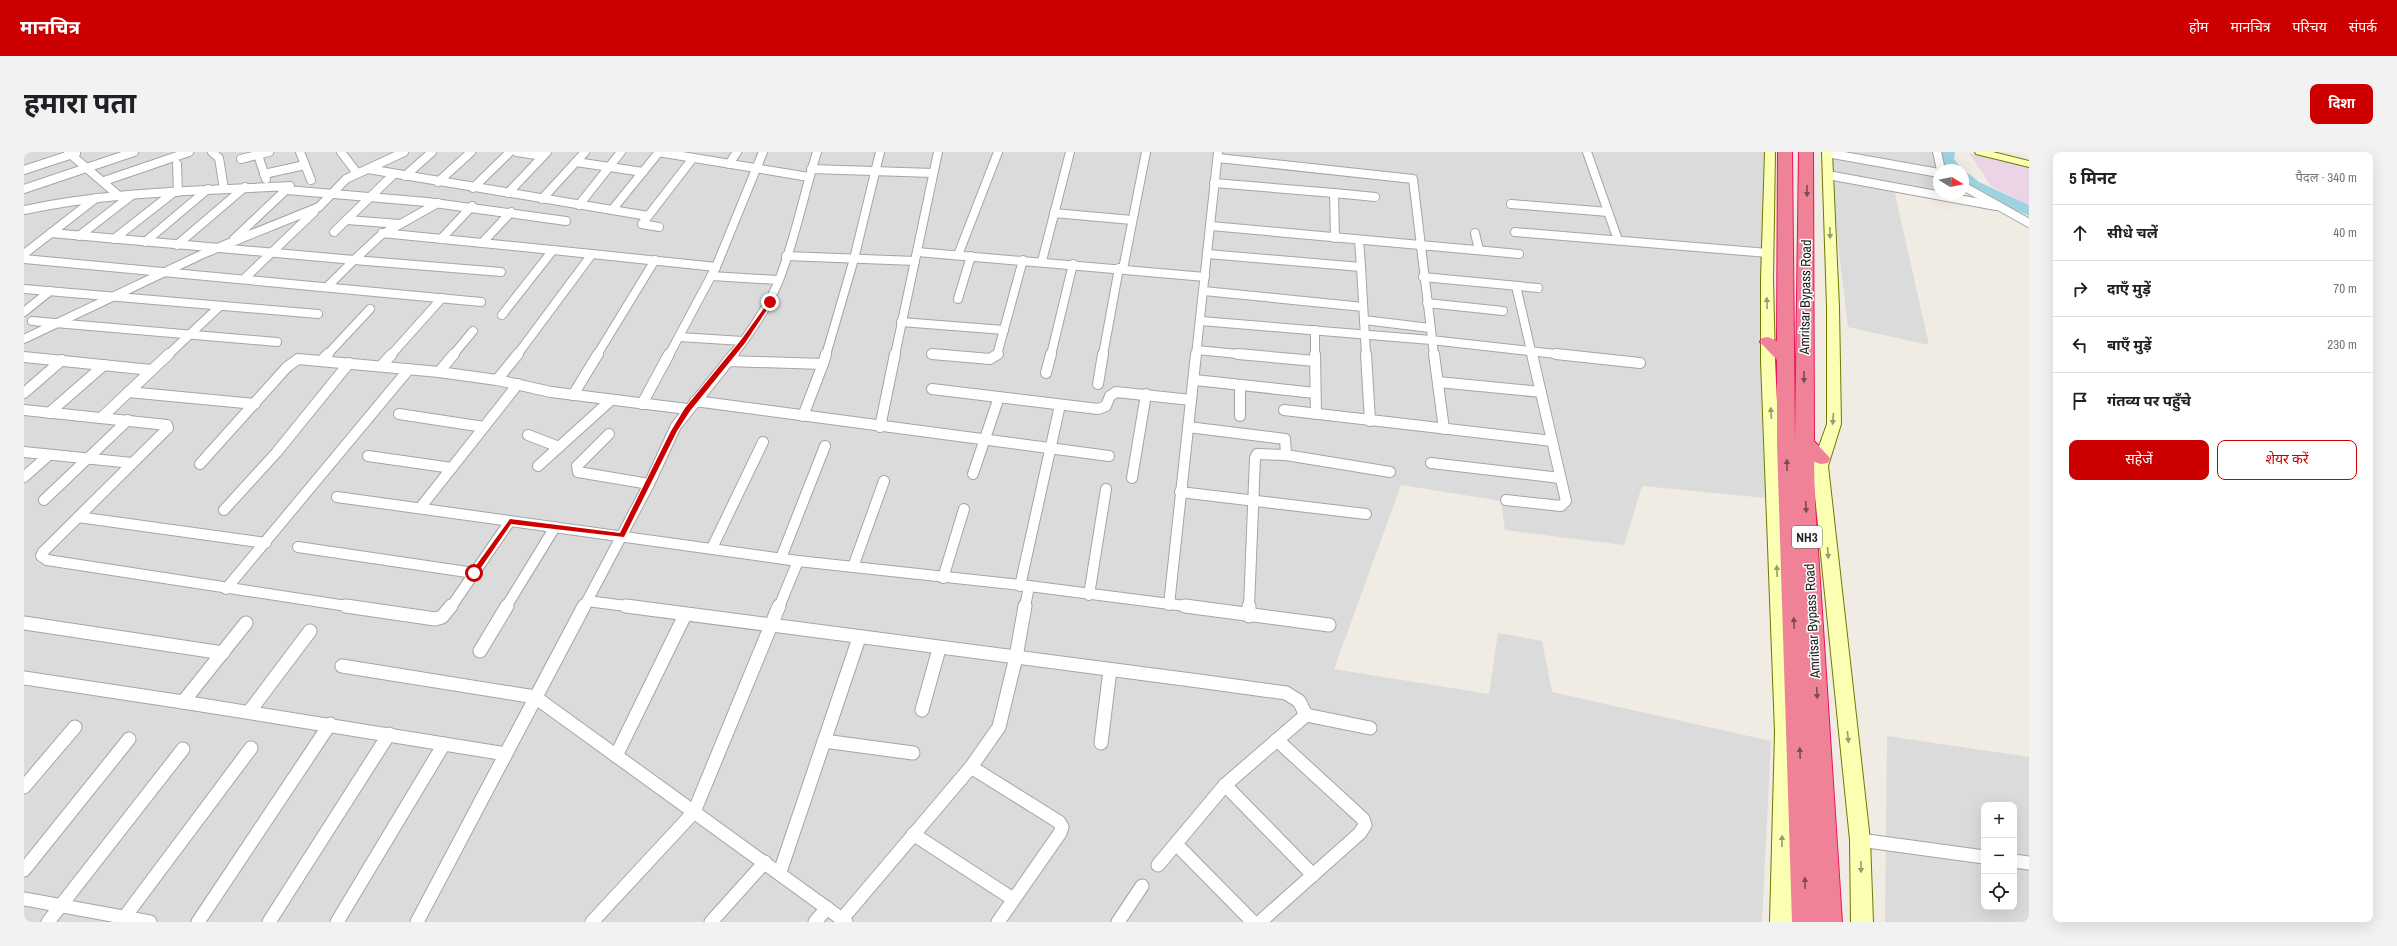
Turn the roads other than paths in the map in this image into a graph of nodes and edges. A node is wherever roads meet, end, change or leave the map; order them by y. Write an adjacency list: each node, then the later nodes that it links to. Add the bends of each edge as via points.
1 (78, 152): 31 (street)
2 (134, 152): 48 (street)
3 (189, 152): 63 (street)
4 (269, 152): 35 (street)
5 (300, 152): 46 (street)
6 (341, 152): 56 (street)
7 (404, 152): 50 (street)
8 (432, 152): 61 (street)
9 (470, 152): 64 (street)
10 (510, 152): 68 (street)
11 (517, 152): 34 (street)
12 (585, 152): 40 (street)
13 (622, 152): 47 (street)
14 (659, 152): 37 (street); 53 (street)
15 (737, 152): 43 (street)
16 (763, 152): 49 (street)
17 (817, 152): 57 (street)
18 (880, 152): 52 (street)
19 (938, 152): 54 (street)
20 (998, 152): 131 (street)
21 (1070, 152): 95 (street)
22 (1146, 152): 99 (street)
23 (1587, 152): 94 (street)
24 (1770, 152): 126 (street)
25 (1785, 152): 191 (highway, Amritsar Bypass Road / NH3)
26 (1806, 152): 244 (highway, Amritsar Bypass Road / NH3, one-way to 244)
27 (1875, 152): 41 (street)
28 (1937, 152): 44 (street)
29 (1980, 152): 45 (street)
30 (2002, 152): 39 (street)
31 (69, 153): 48 (street); 51 (street)
32 (217, 153): 71 (street)
33 (1827, 153): 41 (street); 60 (street)
34 (545, 154): 76 (street)
35 (258, 155): 38 (street); 58 (street)
36 (1218, 155): 65 (street); 120 (street, via 1411,178 1414,181)
37 (693, 158): 43 (street); 96 (street)
38 (241, 159)
39 (2029, 159)
40 (576, 162): 47 (street); 83 (street)
41 (1876, 162): 55 (street)
42 (177, 164): 74 (street)
43 (729, 164): 49 (street)
44 (1940, 164)
45 (2029, 164)
46 (305, 165): 58 (street); 62 (street)
47 (609, 167): 53 (street); 86 (street)
48 (87, 168): 63 (street); 69 (street)
49 (757, 168): 57 (street); 142 (street)
50 (368, 169): 56 (street); 59 (street)
51 (24, 170)
52 (875, 171): 54 (street); 57 (street); 135 (street)
53 (643, 172): 92 (street)
54 (933, 172): 124 (street)
55 (1933, 172)
56 (357, 173): 75 (street)
57 (810, 173): 132 (street)
58 (264, 174): 66 (street)
59 (394, 174): 61 (street); 80 (street)
60 (1828, 175): 89 (street); 253 (street, one-way to 253, via 1834,424)
61 (405, 176): 64 (street)
62 (311, 180)
63 (104, 181): 79 (street)
64 (438, 182): 68 (street)
65 (1214, 183): 77 (street); 103 (street)
66 (267, 186): 67 (street); 72 (street, via 289,185)
67 (245, 187): 71 (street); 119 (street)
68 (473, 188): 76 (street)
69 (24, 189)
70 (208, 189): 71 (street); 74 (street); 116 (street)
71 (224, 189)
72 (287, 190): 75 (street); 118 (street)
73 (1969, 190): 89 (street)
74 (176, 192): 78 (street); 113 (street)
75 (332, 192): 80 (street); 90 (street)
76 (508, 193): 83 (street)
77 (1334, 193): 81 (street); 112 (street)
78 (132, 195): 79 (street); 110 (street)
79 (119, 196): 82 (street)
80 (371, 196): 84 (street); 98 (street)
81 (1374, 197)
82 (97, 198): 87 (street); 107 (street)
83 (542, 199): 86 (street)
84 (438, 203): 88 (street); 102 (street, via 426,212)
85 (1512, 204): 94 (street)
86 (579, 205): 92 (street)
87 (40, 206): 91 (street); 97 (street)
88 (472, 206): 93 (street); 111 (street)
89 (1996, 206): 101 (street)
90 (319, 207): 118 (street); 125 (street)
91 (24, 210)
92 (612, 210): 96 (street)
93 (511, 212): 100 (street); 117 (street)
94 (1608, 212): 115 (street)
95 (1054, 213): 99 (street); 140 (street)
96 (648, 216): 104 (street, via 642,224)
97 (24, 218)
98 (347, 220): 102 (street); 105 (street)
99 (1132, 220): 144 (street)
100 (566, 221)
101 (2029, 223)
102 (400, 224): 108 (street)
103 (1211, 226): 112 (street); 129 (street)
104 (659, 227)
105 (334, 232)
106 (1515, 232): 115 (street)
107 (51, 233): 110 (street); 127 (street)
108 (382, 233): 111 (street); 136 (street)
109 (1475, 233): 123 (street)
110 (79, 236): 113 (street)
111 (441, 238): 117 (street)
112 (1336, 238): 114 (street)
113 (114, 239): 116 (street)
114 (1359, 240): 120 (street); 143 (street)
115 (1618, 240): 126 (street)
116 (145, 242): 119 (street)
117 (482, 243): 122 (street)
118 (228, 244): 121 (street)
119 (177, 245): 121 (street)
120 (1420, 245): 123 (street); 149 (street)
121 (218, 248): 125 (street); 145 (street)
122 (553, 250): 128 (street); 169 (street)
123 (1479, 250): 130 (street)
124 (918, 252): 131 (street); 139 (street)
125 (270, 253): 136 (street); 150 (street)
126 (1768, 253): 186 (street, one-way to 126)
127 (24, 254)
128 (592, 254): 137 (street); 205 (street, via 544,321)
129 (1208, 254): 143 (street); 148 (street)
130 (1518, 254)
131 (958, 255): 133 (street)
132 (786, 256): 135 (street); 151 (street)
133 (971, 256): 138 (street); 160 (street)
134 (24, 259): 145 (street)
135 (854, 259): 139 (street); 198 (street)
136 (354, 260): 146 (street); 153 (street)
137 (655, 260): 142 (street); 217 (street)
138 (1023, 260): 140 (street); 176 (street)
139 (915, 261): 173 (street)
140 (1042, 261): 141 (street)
141 (1073, 264): 144 (street); 204 (street)
142 (716, 267): 147 (street)
143 (1361, 267): 164 (street)
144 (1121, 269): 148 (street); 209 (street)
145 (166, 272): 150 (street); 158 (street)
146 (501, 272)
147 (711, 276): 151 (street); 181 (street)
148 (1205, 277): 157 (street)
149 (1423, 277): 152 (street); 162 (street)
150 (245, 278): 153 (street)
151 (778, 280): 185 (street, via 770,302)
152 (1516, 286): 154 (street); 188 (street)
153 (327, 287): 159 (street)
154 (1538, 288)
155 (24, 289): 156 (street)
156 (50, 291): 158 (street); 167 (street)
157 (1204, 291): 164 (street); 172 (street)
158 (110, 298): 163 (street); 174 (street)
159 (442, 298): 161 (street); 200 (street)
160 (958, 299)
161 (481, 302)
162 (1427, 303): 166 (street); 175 (street)
163 (220, 306): 168 (street); 179 (street)
164 (1363, 307): 170 (street)
165 (370, 309): 193 (street)
166 (1503, 311)
167 (24, 312)
168 (318, 314)
169 (502, 315)
170 (1364, 320): 175 (street); 180 (street)
171 (32, 321): 174 (street)
172 (1202, 321): 177 (street); 187 (street)
173 (901, 322): 176 (street); 236 (street)
174 (58, 323): 179 (street); 182 (street)
175 (1430, 328): 183 (street)
176 (1004, 330): 189 (street, via 994,359)
177 (1315, 330): 180 (street); 195 (street)
178 (473, 331): 203 (street)
179 (189, 334): 184 (street); 202 (street)
180 (1363, 334): 183 (street); 234 (street)
181 (679, 337): 185 (street); 222 (street)
182 (24, 339)
183 (1431, 340): 188 (street); 207 (street)
184 (277, 342)
185 (744, 342): 194 (street)
186 (1768, 342): 191 (highway); 363 (street, one-way to 186, via 1784,732)
187 (1197, 350): 195 (street); 206 (street)
188 (1532, 352): 197 (street); 213 (street)
189 (932, 354)
190 (24, 357): 192 (street)
191 (1785, 358): 364 (highway, Amritsar Bypass Road / NH3, one-way to 191)
192 (62, 360): 199 (street); 214 (street)
193 (322, 360): 196 (street); 221 (street, via 305,358 292,362)
194 (728, 361): 198 (street); 223 (street)
195 (1315, 361): 215 (street)
196 (349, 363): 200 (street); 275 (street, via 259,473)
197 (1640, 363)
198 (823, 364): 230 (street)
199 (104, 365): 202 (street); 227 (street)
200 (381, 366): 201 (street)
201 (409, 369): 203 (street); 281 (street)
202 (151, 370): 212 (street)
203 (439, 372): 205 (street)
204 (1046, 373)
205 (497, 380): 208 (street)
206 (1195, 380): 210 (street); 220 (street)
207 (1438, 382): 213 (street); 238 (street)
208 (518, 384): 217 (street); 235 (street)
209 (1098, 384)
210 (1240, 385): 215 (street); 231 (street)
211 (932, 389): 218 (street)
212 (128, 392): 221 (street); 232 (street)
213 (1541, 392): 242 (street)
214 (24, 393)
215 (1315, 393): 229 (street)
216 (1146, 394): 220 (street); 224 (street, via 1116,392 1110,396 1103,408); 263 (street)
217 (573, 395): 219 (street)
218 (999, 397): 224 (street); 241 (street)
219 (610, 400): 222 (street); 246 (street)
220 (1191, 400): 237 (street)
221 (254, 404): 257 (street)
222 (642, 404): 223 (street)
223 (691, 405): 230 (street); 266 (street, via 674,431)
224 (1060, 405): 247 (street)
225 (24, 410): 227 (street)
226 (1284, 410): 229 (street)
227 (49, 413): 232 (street)
228 (399, 414): 235 (street)
229 (1316, 414): 234 (street)
230 (803, 416): 236 (street)
231 (1240, 416)
232 (102, 417): 233 (street)
233 (128, 420): 254 (street); 255 (street, via 162,423 168,428)
234 (1370, 421): 238 (street)
235 (484, 427): 259 (street)
236 (880, 427): 241 (street)
237 (1188, 427): 250 (street, via 1285,439); 268 (street)
238 (1444, 429): 242 (street)
239 (609, 434): 266 (street, via 577,466 578,472)
240 (528, 435): 246 (street)
241 (985, 441): 247 (street); 261 (street)
242 (1552, 441): 264 (street)
243 (764, 442): 283 (street)
244 (1804, 442): 253 (highway); 365 (highway, Amritsar Bypass Road / NH3, one-way to 365, via 1805,503)
245 (825, 446): 284 (street)
246 (559, 447): 258 (street)
247 (1051, 450): 252 (street); 289 (street)
248 (24, 452): 249 (street)
249 (49, 454): 254 (street); 262 (street)
250 (1286, 455): 260 (street); 271 (street, via 1257,454)
251 (368, 456): 259 (street)
252 (1108, 456)
253 (1821, 458): 333 (street, one-way to 333, via 1828,554)
254 (87, 459): 255 (street); 270 (street)
255 (132, 463): 277 (street)
256 (1431, 463): 264 (street)
257 (200, 464)
258 (538, 466)
259 (452, 468): 273 (street)
260 (1390, 472)
261 (973, 474)
262 (24, 477)
263 (1132, 478)
264 (1560, 478): 272 (street, via 1566,501 1561,506)
265 (884, 481): 286 (street)
266 (649, 484): 280 (street)
267 (1106, 490): 291 (street)
268 (1180, 492): 271 (street); 293 (street)
269 (337, 497): 273 (street)
270 (44, 500)
271 (1255, 500): 276 (street); 295 (street)
272 (1506, 500)
273 (420, 508): 278 (street)
274 (964, 509): 288 (street)
275 (224, 510)
276 (1366, 514)
277 (78, 516): 281 (street); 290 (street, via 43,552 43,558)
278 (510, 521): 279 (street); 287 (street)
279 (555, 527): 280 (street); 303 (street)
280 (622, 535): 283 (street); 292 (street)
281 (266, 543): 290 (street)
282 (298, 547): 287 (street)
283 (712, 548): 284 (street)
284 (781, 558): 285 (street)
285 (798, 560): 286 (street); 299 (street)
286 (853, 567): 288 (street)
287 (474, 573): 290 (street, via 448,611 435,619)
288 (943, 578): 289 (street)
289 (1025, 586): 291 (street); 305 (street)
290 (226, 589)
291 (1089, 595): 293 (street)
292 (587, 601): 294 (street); 309 (street)
293 (1169, 605): 295 (street)
294 (685, 615): 299 (street); 327 (street)
295 (1249, 616): 298 (street)
296 (24, 623): 304 (street)
297 (246, 623): 304 (street)
298 (1329, 625)
299 (772, 627): 301 (street); 331 (street)
300 (310, 631): 312 (street)
301 (859, 638): 302 (street); 319 (street)
302 (938, 649): 305 (street); 311 (street)
303 (480, 651)
304 (223, 653): 310 (street)
305 (1016, 657): 307 (street); 328 (street, via 999,727)
306 (342, 666): 309 (street)
307 (1110, 670): 313 (street, via 1286,693 1296,697 1303,704); 321 (street)
308 (24, 678): 310 (street)
309 (535, 698): 326 (street); 327 (street)
310 (183, 702): 312 (street)
311 (922, 710)
312 (249, 712): 314 (street)
313 (1306, 715): 316 (street); 320 (street)
314 (330, 724): 317 (street); 352 (street)
315 (75, 727): 330 (street)
316 (1370, 728)
317 (389, 734): 322 (street); 353 (street)
318 (129, 739): 340 (street)
319 (824, 740): 325 (street); 341 (street)
320 (1277, 740): 329 (street); 342 (street, via 1363,819 1365,825 1360,833)
321 (1101, 743)
322 (444, 744): 326 (street); 354 (street)
323 (251, 748): 348 (street)
324 (184, 749): 346 (street)
325 (913, 753)
326 (506, 754): 355 (street)
327 (616, 756): 331 (street)
328 (971, 767): 332 (street); 345 (street, via 1060,822 1062,827 1060,834)
329 (1225, 785): 334 (street); 342 (street)
330 (24, 787)
331 (694, 812): 337 (street); 356 (street)
332 (912, 834): 345 (street); 349 (street)
333 (1860, 840): 335 (street); 366 (street, one-way to 366)
334 (1176, 844): 339 (street); 361 (street)
335 (1981, 857)
336 (2017, 861): 338 (street)
337 (765, 862): 341 (street); 357 (street)
338 (2029, 863)
339 (1158, 865)
340 (24, 870)
341 (780, 872): 347 (street)
342 (1313, 875): 362 (street)
343 (1142, 886): 360 (street)
344 (24, 899): 346 (street)
345 (1012, 899): 359 (street)
346 (60, 906): 348 (street); 350 (street)
347 (827, 908): 349 (street); 358 (street)
348 (122, 920): 351 (street)
349 (844, 920)
350 (48, 922)
351 (150, 922)
352 (198, 922)
353 (269, 922)
354 (337, 922)
355 (417, 922)
356 (592, 922)
357 (711, 922)
358 (815, 922)
359 (998, 922)
360 (1118, 922)
361 (1253, 922)
362 (1260, 922)
363 (1781, 922)
364 (1805, 922)
365 (1829, 922)
366 (1862, 922)

